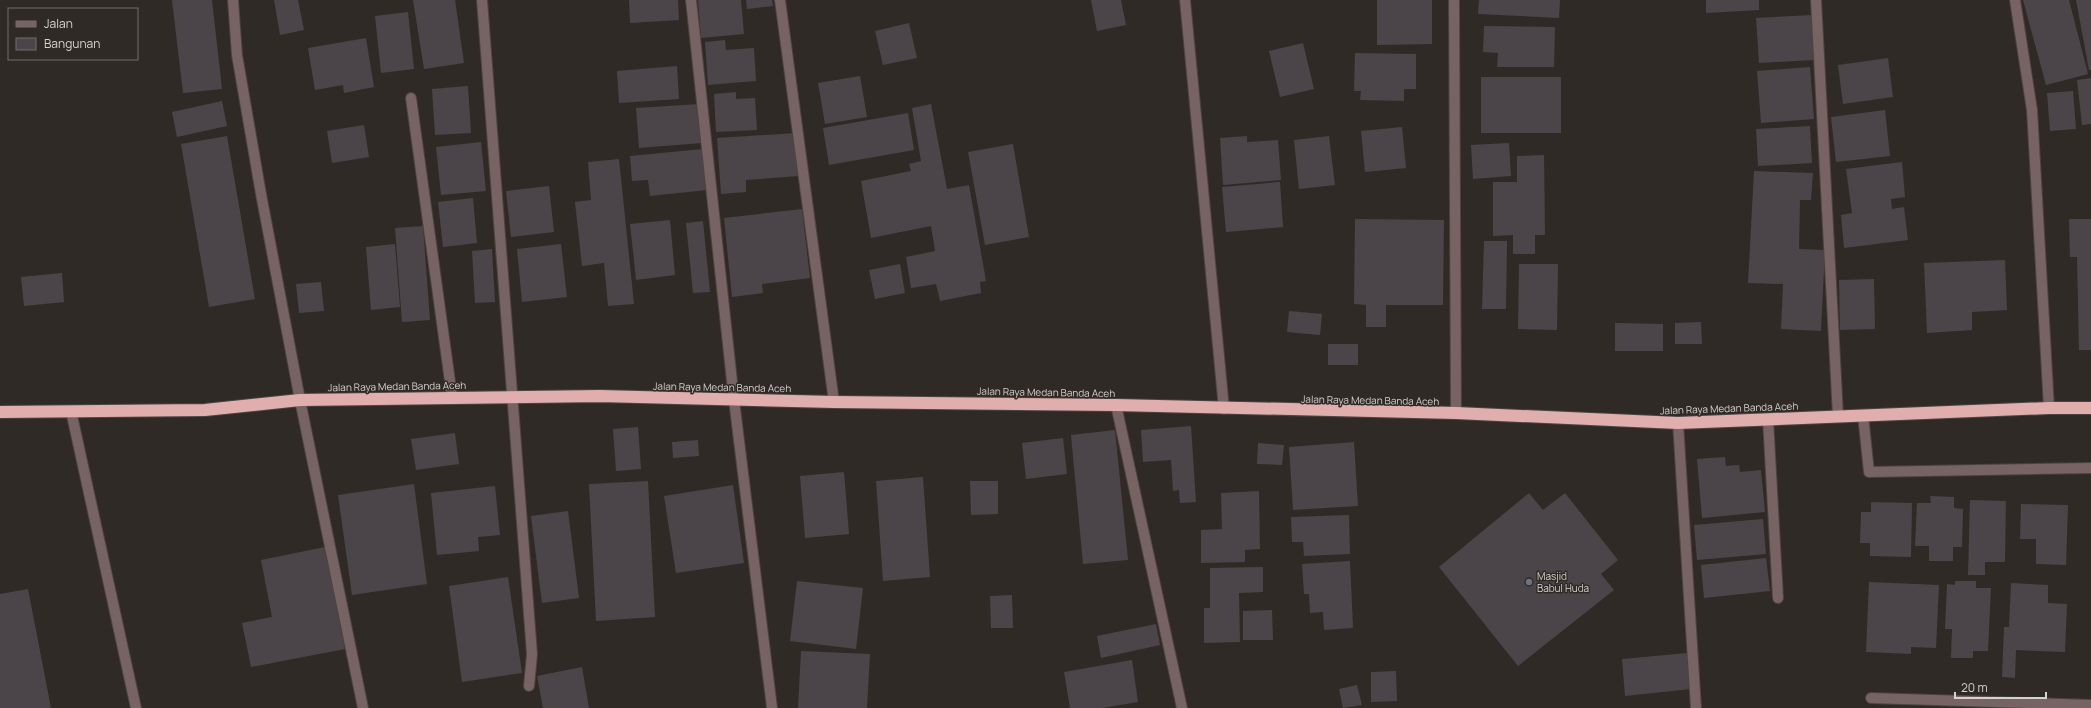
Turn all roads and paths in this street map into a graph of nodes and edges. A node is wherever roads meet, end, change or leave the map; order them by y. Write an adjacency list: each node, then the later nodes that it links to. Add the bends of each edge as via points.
1 (233, 0): 12 (street, via 237,56)
2 (482, 0): 11 (street)
3 (691, 0): 13 (street)
4 (780, 0): 14 (street)
5 (1185, 0): 18 (street)
6 (1454, 0): 21 (street)
7 (1816, 0): 23 (street)
8 (2015, 0): 16 (street, via 2032,110)
9 (411, 98): 10 (street)
10 (452, 396): 11 (highway, Jalan Raya Medan Banda Aceh); 12 (highway, Jalan Raya Medan Banda Aceh)
11 (511, 396): 13 (highway, Jalan Raya Medan Banda Aceh); 28 (street, via 532,654)
12 (300, 400): 19 (highway, Jalan Raya Medan Banda Aceh, via 205,410); 34 (street)
13 (734, 400): 14 (highway, Jalan Raya Medan Banda Aceh); 35 (street)
14 (834, 402): 15 (highway, Jalan Raya Medan Banda Aceh)
15 (1116, 405): 18 (highway, Jalan Raya Medan Banda Aceh); 36 (street)
16 (2049, 408): 17 (highway, Jalan Raya Medan Banda Aceh); 22 (highway, Jalan Raya Medan Banda Aceh)
17 (2091, 408)
18 (1224, 409): 21 (highway, Jalan Raya Medan Banda Aceh)
19 (71, 411): 20 (highway, Jalan Raya Medan Banda Aceh); 33 (street)
20 (0, 412)
21 (1456, 413): 25 (highway, Jalan Raya Medan Banda Aceh)
22 (1863, 415): 23 (highway, Jalan Raya Medan Banda Aceh); 26 (street, via 1869,472)
23 (1838, 416): 24 (highway, Jalan Raya Medan Banda Aceh)
24 (1768, 419): 25 (highway, Jalan Raya Medan Banda Aceh); 27 (street)
25 (1678, 423): 37 (street)
26 (2091, 468)
27 (1778, 598)
28 (530, 686)
29 (2091, 697): 32 (street)
30 (1871, 698): 31 (street)
31 (1991, 705): 32 (street)
32 (2091, 705)
33 (136, 708)
34 (363, 708)
35 (772, 708)
36 (1182, 708)
37 (1696, 708)

